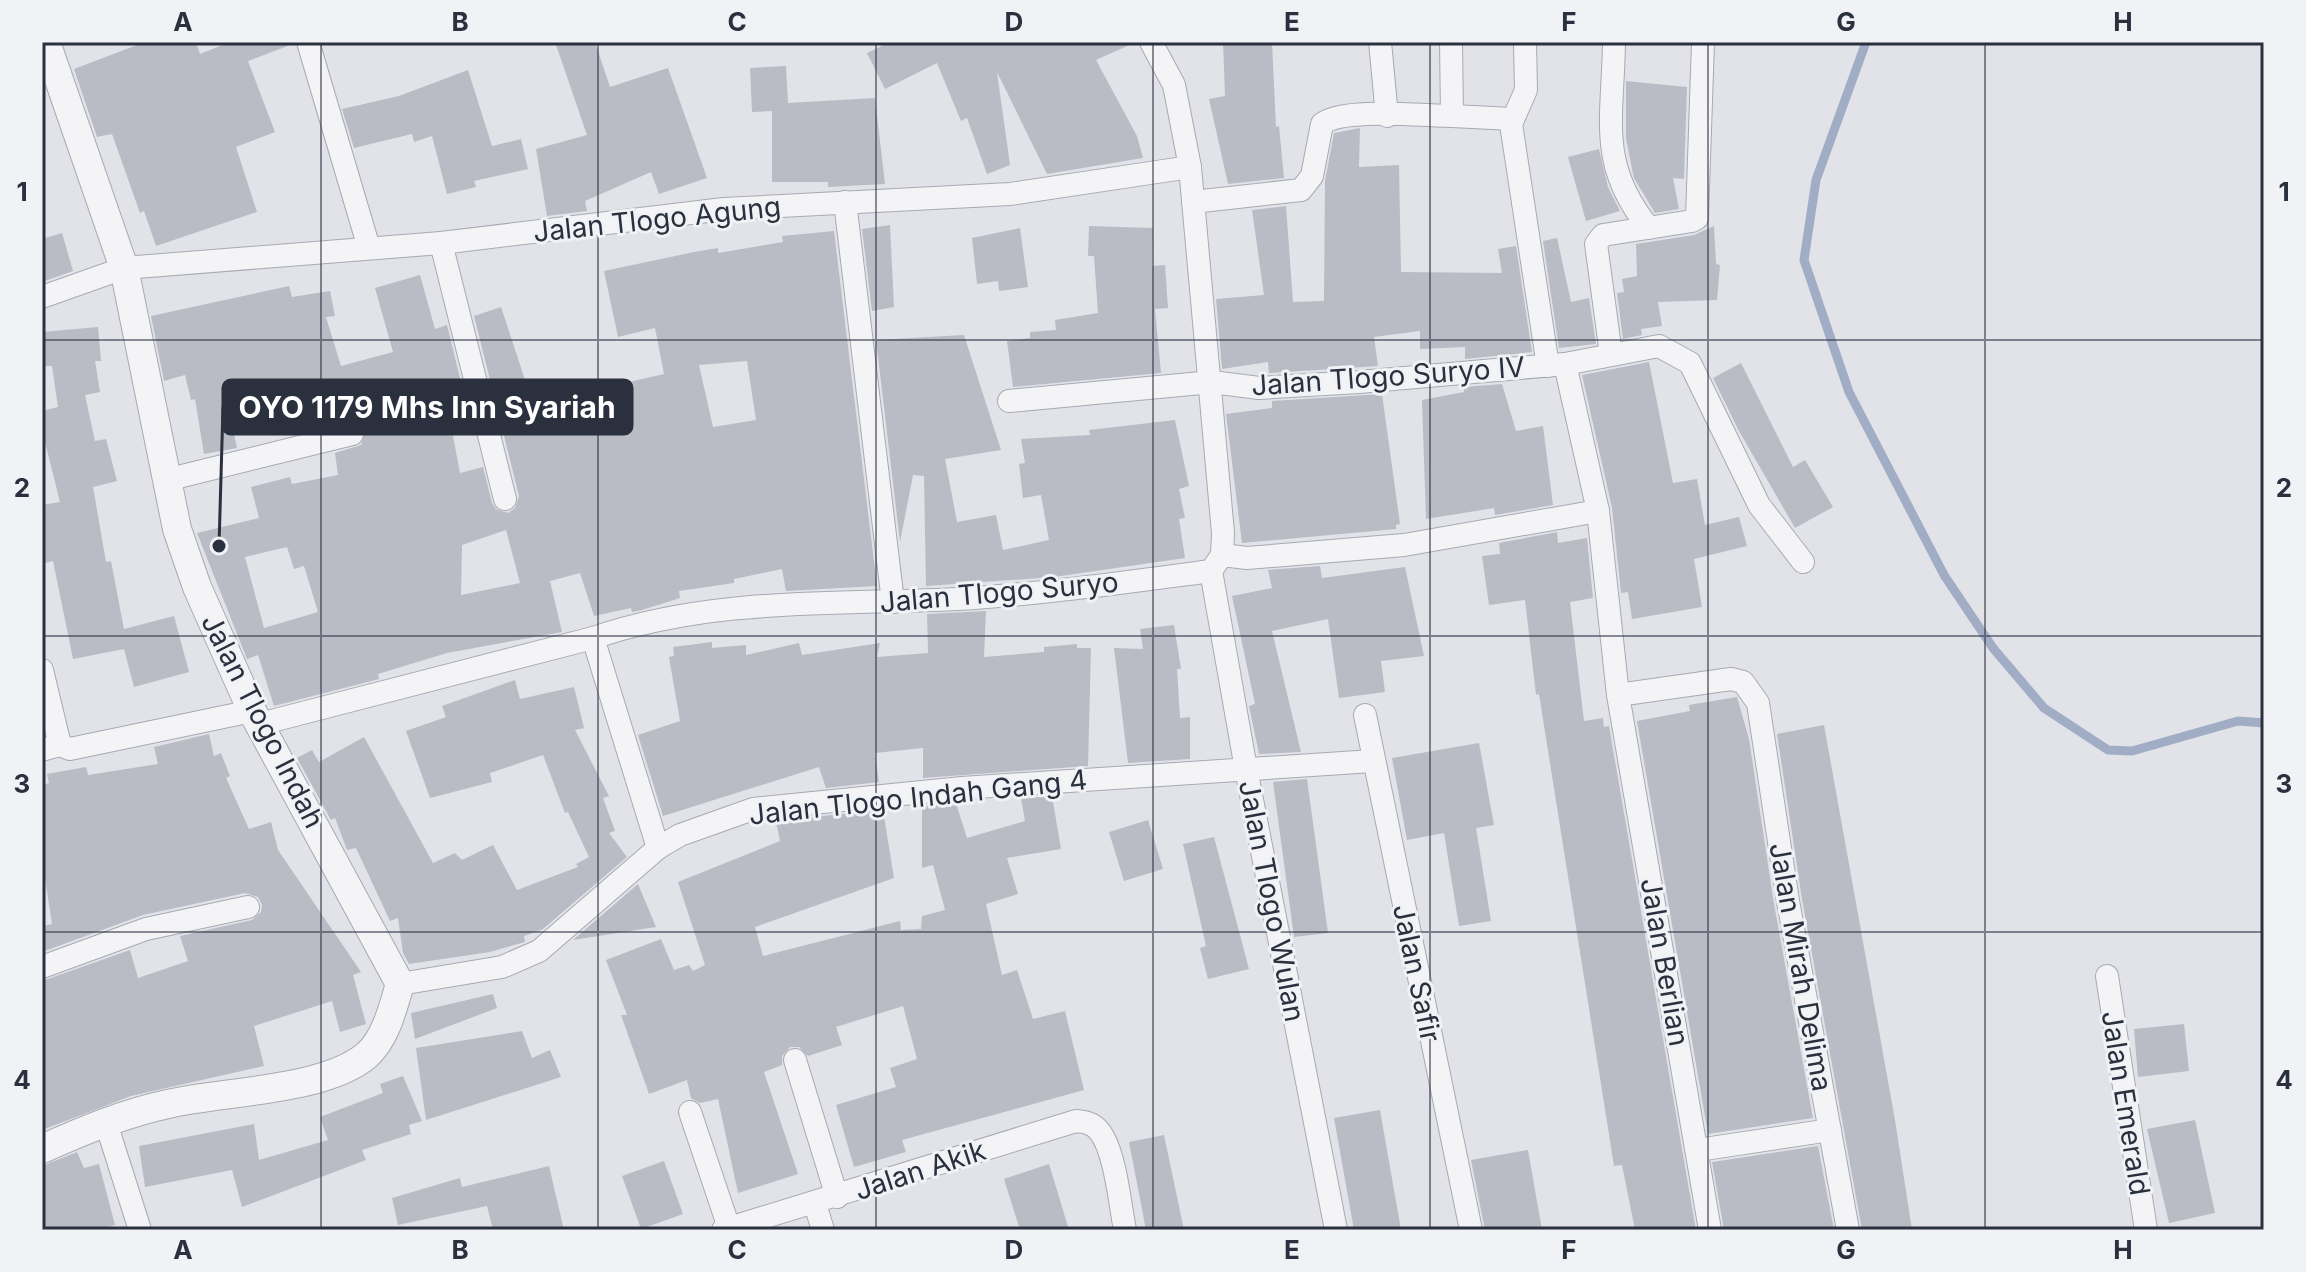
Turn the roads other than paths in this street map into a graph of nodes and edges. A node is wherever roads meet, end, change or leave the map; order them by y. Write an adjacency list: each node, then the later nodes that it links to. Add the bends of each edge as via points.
1 (46, 42): 18 (street, Jalan Tlogo Indah)
2 (308, 42): 17 (street)
3 (1151, 42): 12 (street, via 1174,85)
4 (1380, 42): 9 (street)
5 (1451, 42): 10 (street)
6 (1525, 42): 11 (street, via 1526,90)
7 (1614, 42): 15 (street, via 1612,159 1624,194)
8 (1703, 42): 15 (street, via 1698,215 1692,221)
9 (1387, 116): 10 (street); 14 (street, via 1326,120 1312,176 1301,190)
10 (1452, 116): 11 (street)
11 (1513, 119): 21 (street, Jalan Berlian)
12 (1190, 167): 13 (street, Jalan Tlogo Agung, via 1010,194); 14 (street)
13 (845, 202): 16 (street, Jalan Tlogo Agung, via 724,209); 30 (street)
14 (1193, 202): 22 (street)
15 (1649, 228): 20 (street, via 1603,235 1596,244)
16 (441, 243): 17 (street, Jalan Tlogo Agung); 26 (street)
17 (369, 248): 18 (street, Jalan Tlogo Agung)
18 (124, 268): 19 (street, Jalan Tlogo Agung); 25 (street, Jalan Tlogo Indah)
19 (42, 297)
20 (1611, 354): 21 (street, Jalan Tlogo Suryo IV); 28 (street, Jalan Tlogo Suryo IV, via 1659,346 1690,363 1759,505)
21 (1557, 365): 22 (street, Jalan Tlogo Suryo IV, via 1259,388); 27 (street, Jalan Berlian)
22 (1212, 382): 23 (street, Jalan Tlogo Suryo IV); 29 (street)
23 (1009, 401)
24 (352, 434): 25 (street)
25 (166, 480): 35 (street, Jalan Tlogo Indah, via 197,587)
26 (505, 499)
27 (1598, 511): 29 (street, Jalan Tlogo Suryo, via 1404,545); 33 (street, Jalan Berlian)
28 (1803, 562)
29 (1217, 563): 30 (street, Jalan Tlogo Suryo, via 1085,587); 38 (street, Jalan Tlogo Wulan)
30 (893, 602): 31 (street, Jalan Tlogo Suryo, via 728,607 645,620)
31 (593, 638): 35 (street, Jalan Tlogo Suryo); 39 (street)
32 (42, 670): 36 (street)
33 (1618, 695): 47 (street, Jalan Mirah Delima, via 1731,679 1743,682 1758,703); 49 (street, Jalan Berlian)
34 (1365, 715): 37 (street, Jalan Safir)
35 (256, 718): 36 (street, Jalan Tlogo Suryo); 43 (street, Jalan Tlogo Indah)
36 (51, 748)
37 (1373, 761): 38 (street, Jalan Tlogo Indah Gang 4); 57 (street, Jalan Safir)
38 (1246, 769): 39 (street, Jalan Tlogo Indah Gang 4, via 962,788 753,809); 56 (street, Jalan Tlogo Wulan)
39 (658, 848): 43 (street, Jalan Tlogo Indah Gang 4, via 539,951 502,967)
40 (248, 907): 41 (street, via 146,929)
41 (42, 967)
42 (2107, 976): 60 (street, Jalan Emerald)
43 (400, 984): 46 (street, via 381,1035 369,1053 346,1070 167,1104)
44 (795, 1060): 50 (street)
45 (690, 1112): 52 (street)
46 (106, 1123): 48 (street); 53 (street)
47 (1830, 1130): 49 (street); 59 (street, Jalan Mirah Delima)
48 (42, 1149)
49 (1698, 1150): 58 (street, Jalan Berlian)
50 (837, 1197): 51 (street, Jalan Akik); 55 (street, Jalan Akik, via 1062,1124 1090,1123 1107,1145)
51 (815, 1204): 52 (street, Jalan Akik); 54 (street)
52 (726, 1229)
53 (140, 1230)
54 (823, 1230)
55 (1125, 1230)
56 (1336, 1230)
57 (1471, 1230)
58 (1710, 1230)
59 (1848, 1230)
60 (2146, 1230)

